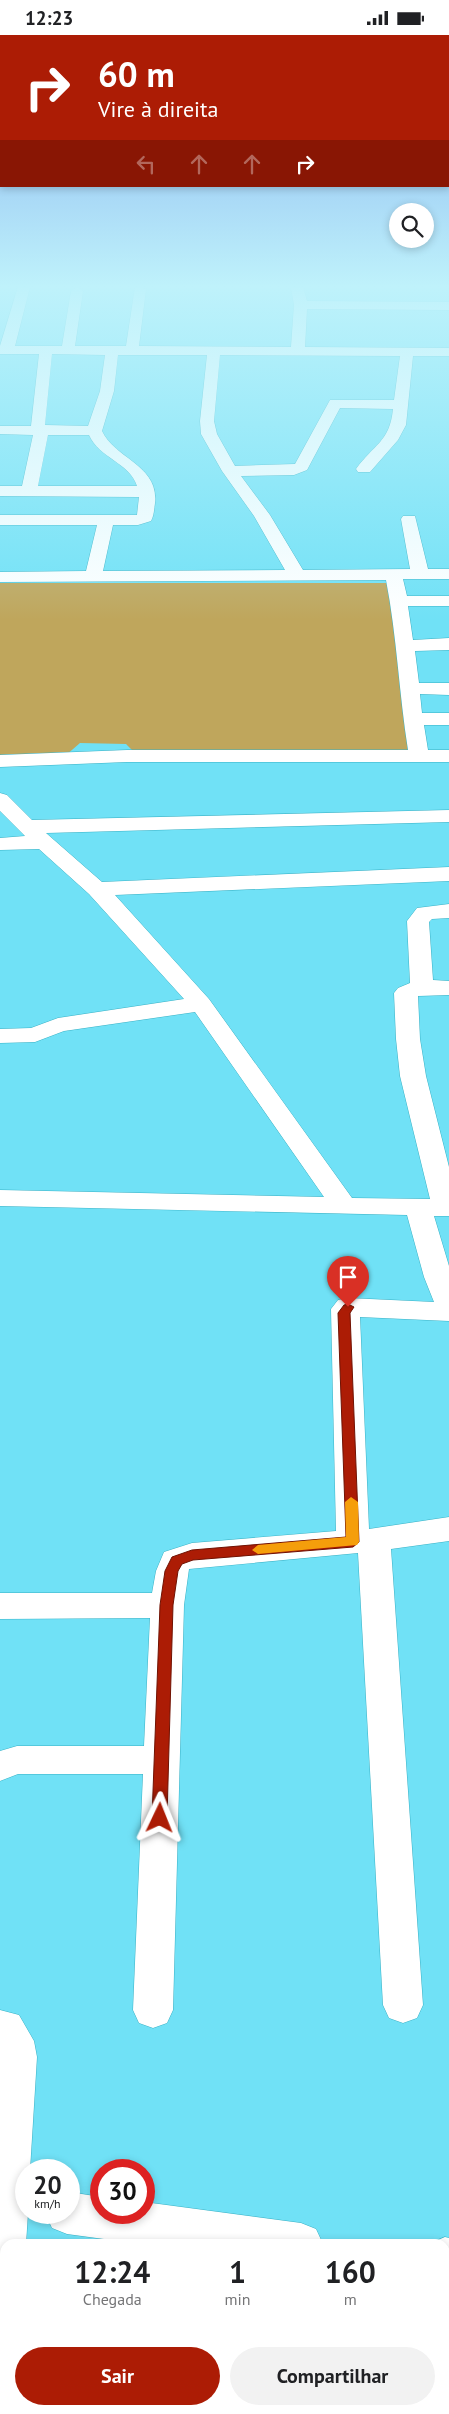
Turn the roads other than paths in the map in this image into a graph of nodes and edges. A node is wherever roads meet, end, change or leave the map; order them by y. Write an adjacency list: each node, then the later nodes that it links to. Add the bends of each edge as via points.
1 (41, 398): 7 (street, via 38,425)
2 (105, 398): 8 (street)
3 (210, 398): 10 (street, via 209,434)
4 (401, 398): 5 (street)
5 (400, 405): 9 (street, via 399,425 393,437); 10 (street, via 335,403 301,467 294,470)
6 (0, 430): 7 (street)
7 (41, 430): 8 (street); 12 (street)
8 (94, 431): 13 (street, via 100,443 142,476)
9 (364, 469)
10 (230, 471): 19 (street, via 262,515)
11 (0, 491): 12 (street)
12 (29, 491): 13 (street)
13 (147, 491): 16 (street, via 145,518)
14 (409, 519): 17 (street)
15 (0, 520): 16 (street)
16 (106, 520): 22 (street)
17 (420, 574): 18 (street); 20 (street)
18 (449, 574)
19 (298, 575): 20 (street); 22 (street)
20 (394, 576): 23 (street)
21 (0, 577): 22 (street)
22 (93, 578)
23 (400, 601): 24 (street); 26 (street)
24 (449, 601)
25 (449, 643): 26 (street)
26 (405, 646): 27 (street)
27 (409, 688): 28 (street); 29 (street)
28 (449, 689)
29 (412, 719): 30 (street); 31 (street)
30 (449, 719)
31 (419, 756): 32 (street); 33 (street, via 127,756)
32 (449, 756)
33 (0, 761)
34 (0, 799): 36 (street)
35 (449, 815): 36 (street, via 156,822)
36 (36, 835): 37 (street); 39 (street)
37 (0, 844)
38 (449, 874): 39 (street)
39 (97, 889): 43 (street)
40 (449, 911): 41 (street, via 425,913 418,921)
41 (422, 988): 42 (street); 48 (street, via 406,993 408,1039 413,1076)
42 (449, 988)
43 (201, 1004): 44 (street, via 58,1025 34,1035); 46 (street)
44 (0, 1035)
45 (0, 1198): 46 (street)
46 (343, 1205): 47 (street)
47 (418, 1207): 48 (street); 49 (street)
48 (448, 1208)
49 (449, 1303)
50 (449, 1312): 52 (street, via 345,1309)
51 (449, 1529): 52 (street)
52 (363, 1541): 53 (street, via 192,1555 176,1561); 57 (street)
53 (166, 1605): 54 (street); 55 (street)
54 (0, 1606)
55 (162, 1760): 56 (street, via 17,1761); 58 (street)
56 (0, 1766)
57 (403, 2005)
58 (153, 2010)
59 (0, 2028): 60 (street, via 4,2028 14,2041 17,2057)
60 (12, 2205): 62 (street)
61 (80, 2215): 63 (street)
62 (8, 2239)
63 (263, 2239)

